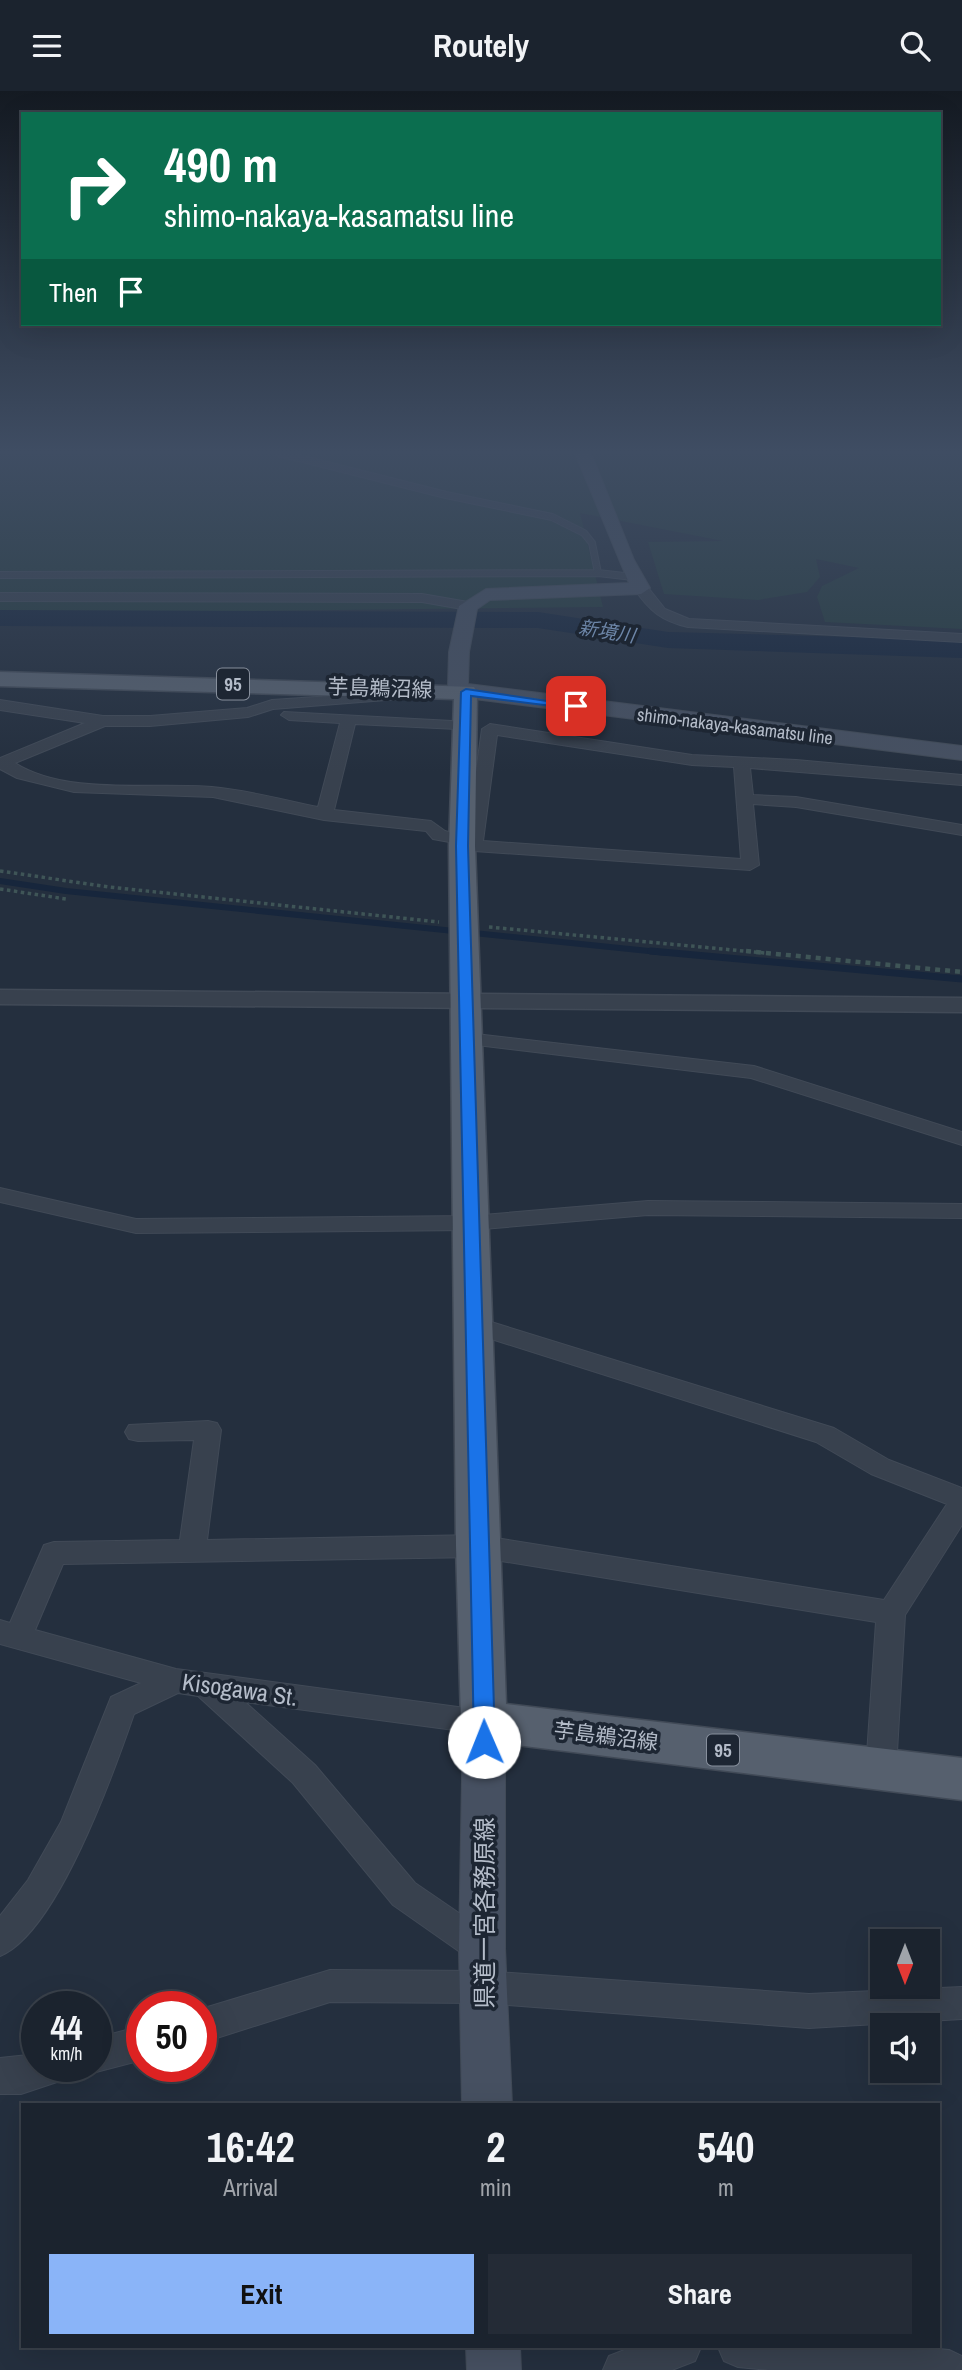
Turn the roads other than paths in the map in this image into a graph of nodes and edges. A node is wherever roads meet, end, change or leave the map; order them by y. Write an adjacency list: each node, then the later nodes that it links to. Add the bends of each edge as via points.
1 (595, 559): 3 (lane)
2 (626, 559): 5 (main road)
3 (598, 573): 4 (lane); 5 (lane)
4 (0, 575)
5 (637, 583): 7 (main road, via 486,595); 8 (street, via 652,607 665,617 688,623)
6 (0, 597): 7 (street, via 422,599)
7 (468, 606): 10 (main road)
8 (962, 638)
9 (0, 678): 10 (main road, 芋島鵜沼線 / 95)
10 (455, 691): 12 (street, via 272,705); 16 (main road, shimo-nakaya-kasamatsu line); 23 (main road)
11 (0, 705): 14 (street)
12 (248, 712): 13 (street); 14 (street, via 168,720)
13 (349, 719): 15 (street); 21 (street)
14 (103, 720): 17 (street)
15 (452, 726)
16 (962, 753)
17 (1, 762): 21 (street, via 23,775 74,787 213,792)
18 (742, 764): 19 (street); 20 (street); 23 (street, via 490,729)
19 (962, 781)
20 (745, 799): 22 (street, via 796,802); 23 (street, via 750,865)
21 (324, 815): 23 (street, via 431,826 439,835)
22 (957, 833)
23 (466, 844): 25 (main road)
24 (1, 1001): 25 (street)
25 (467, 1001): 26 (street); 27 (main road)
26 (962, 1005)
27 (467, 1039): 28 (street, via 754,1072); 31 (main road)
28 (962, 1139)
29 (0, 1195): 31 (street, via 136,1226)
30 (962, 1211): 31 (street, via 648,1207)
31 (471, 1223): 32 (main road)
32 (475, 1325): 34 (street, via 825,1435 880,1467); 35 (main road)
33 (138, 1432): 36 (street, via 208,1430)
34 (962, 1501): 37 (street)
35 (477, 1546): 36 (street); 37 (street); 40 (main road)
36 (192, 1551): 38 (street, via 54,1553)
37 (891, 1613): 41 (street)
38 (9, 1635): 39 (street, Kisogawa St.)
39 (191, 1683): 40 (street, Kisogawa St.); 43 (street, via 122,1706 97,1777 48,1876); 44 (street, via 304,1774 404,1894)
40 (484, 1721): 41 (main road, 芋島鵜沼線 / 95); 44 (main road, 県道一宮各務原線)
41 (881, 1769): 42 (main road, 芋島鵜沼線 / 95)
42 (962, 1779)
43 (0, 1940)
44 (483, 1967): 45 (street, via 809,2011); 46 (street, via 330,1986); 49 (main road, 県道一宮各務原線)
45 (962, 2003)
46 (217, 2021)
47 (21, 2076): 48 (street)
48 (0, 2077)
49 (487, 2103)
50 (493, 2348): 53 (main road)
51 (678, 2348): 54 (street)
52 (747, 2348): 55 (street)
53 (494, 2370)
54 (623, 2370)
55 (949, 2370)

